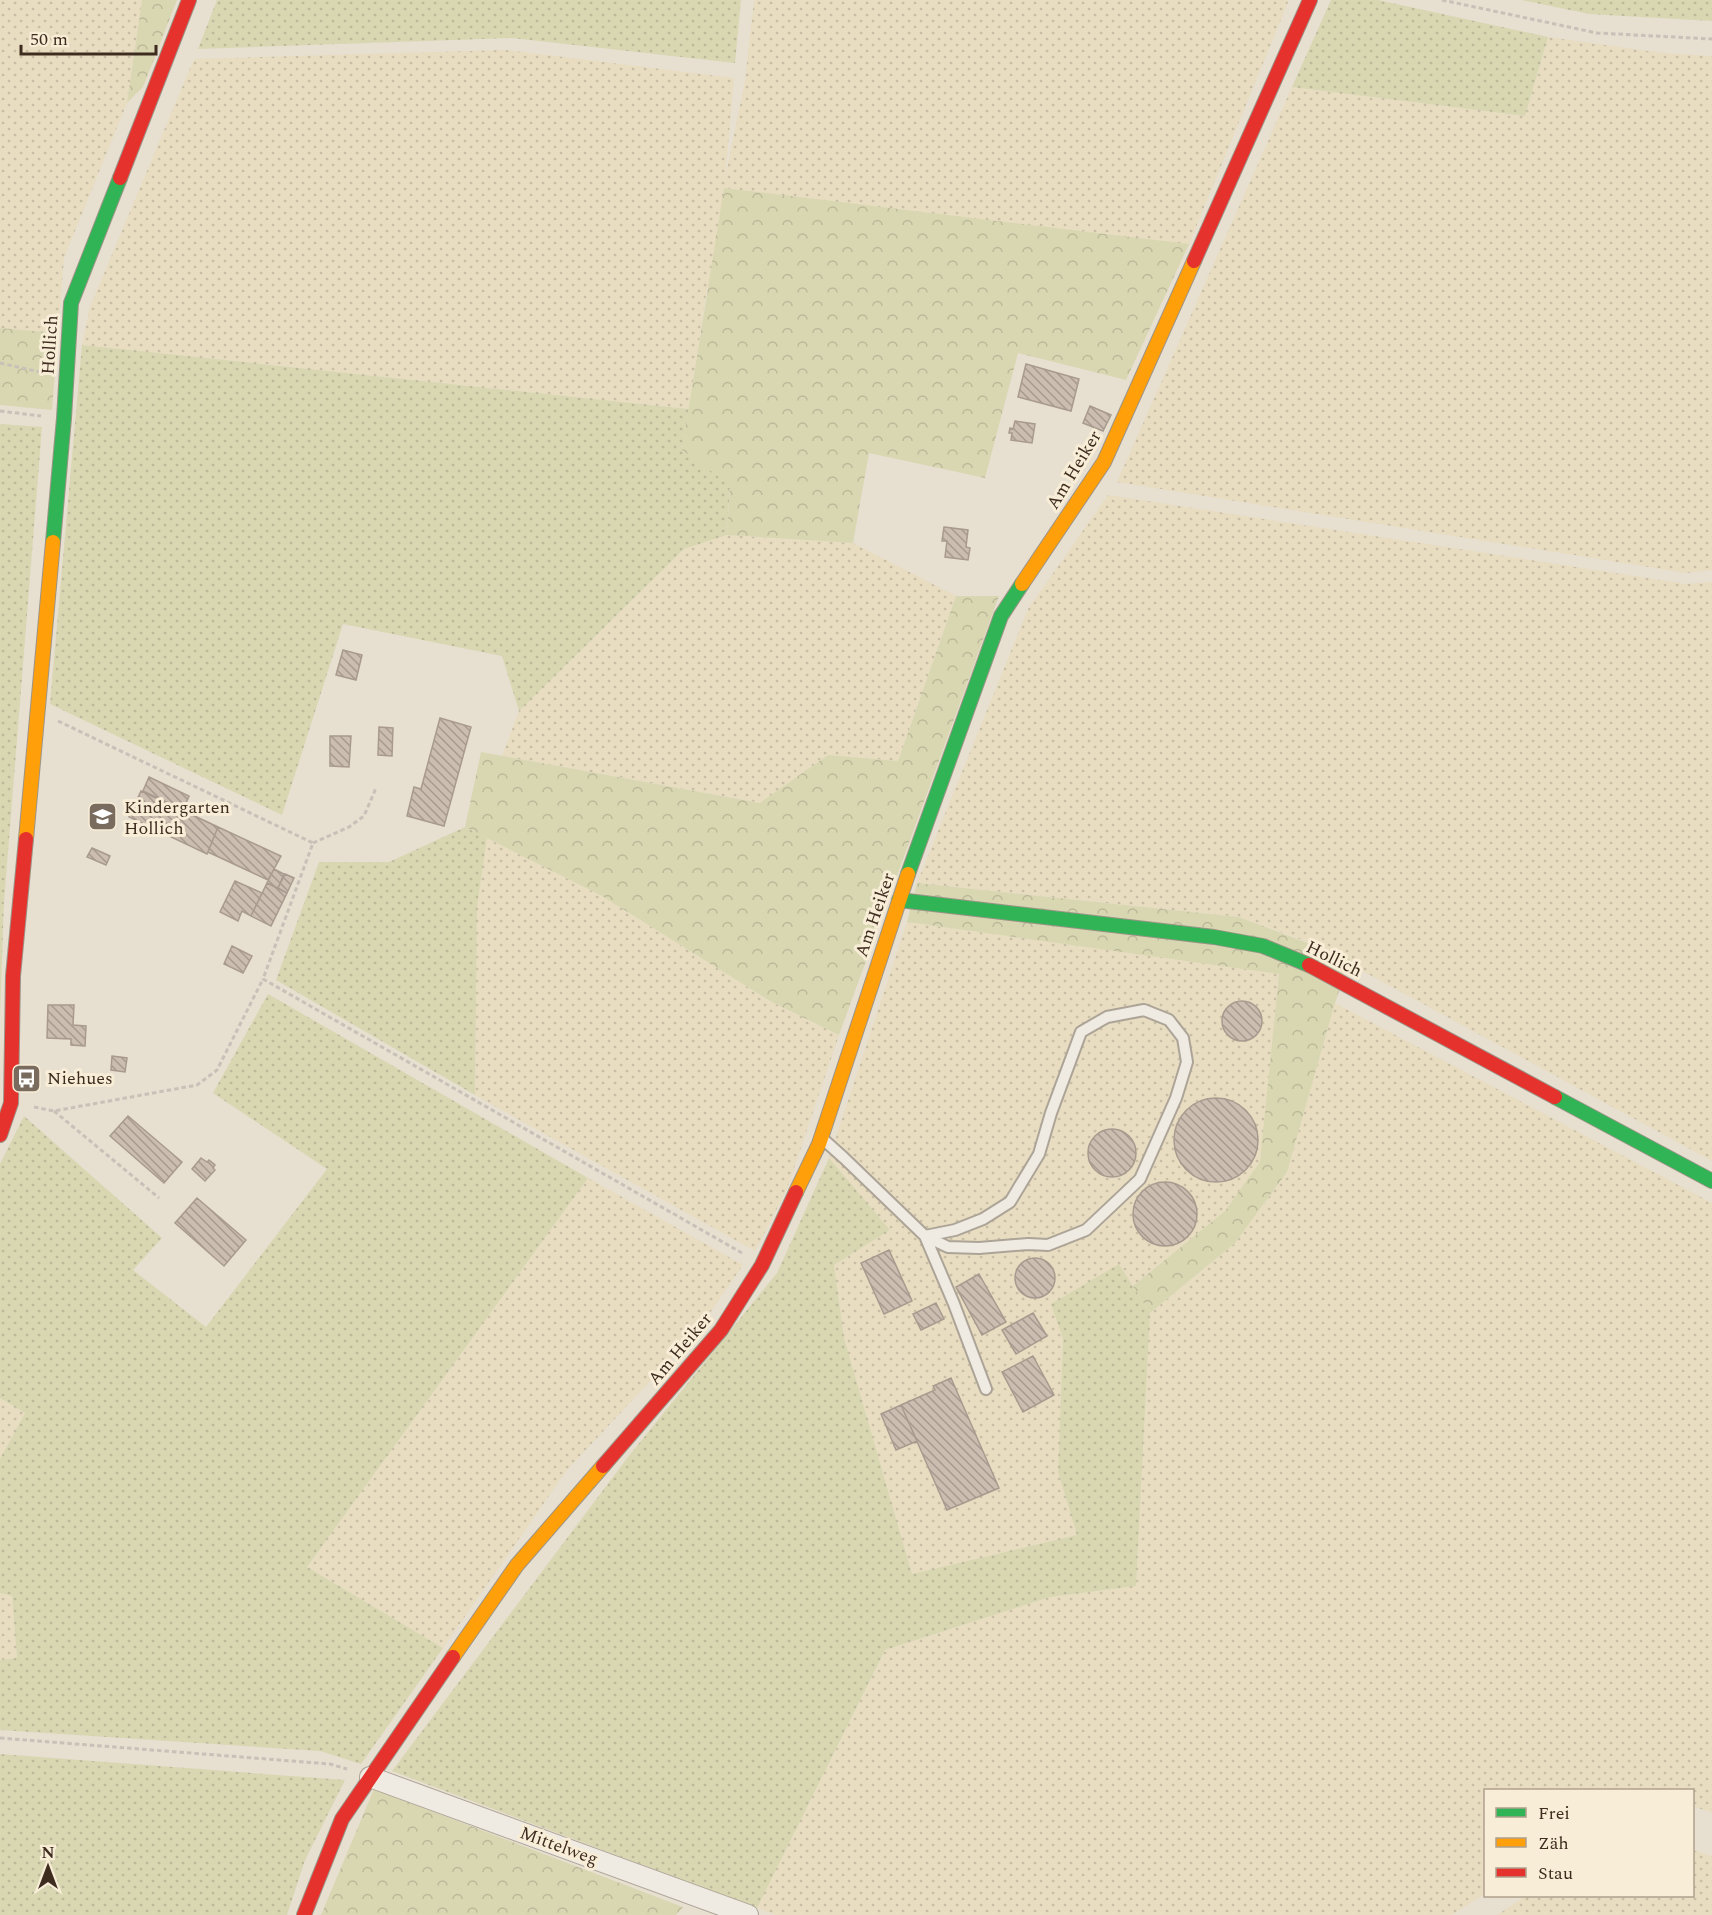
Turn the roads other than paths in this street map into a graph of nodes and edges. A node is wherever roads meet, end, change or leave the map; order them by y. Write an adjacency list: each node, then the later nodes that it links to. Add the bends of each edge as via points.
1 (189, 0): 4 (street, Hollich, via 71,303 13,976)
2 (1310, 0): 3 (street, Am Heiker, via 1104,462 1001,616)
3 (899, 900): 6 (street, Am Heiker); 7 (street, Hollich, via 1263,946 1317,969)
4 (6, 1101): 5 (street, Hollich)
5 (0, 1136)
6 (821, 1138): 8 (lane); 10 (street, Am Heiker, via 762,1265 721,1330 517,1565)
7 (1712, 1181)
8 (925, 1236): 8 (lane, via 983,1219 1010,1202 1039,1155 1081,1032 1107,1017 1144,1010 1169,1020 1183,1038 1187,1062 1176,1098 1140,1179 1086,1230 1048,1245 979,1248 948,1247); 9 (lane)
9 (986, 1389)
10 (370, 1776): 11 (street, Am Heiker, via 342,1819); 12 (street, Mittelweg)
11 (304, 1915)
12 (748, 1915)

